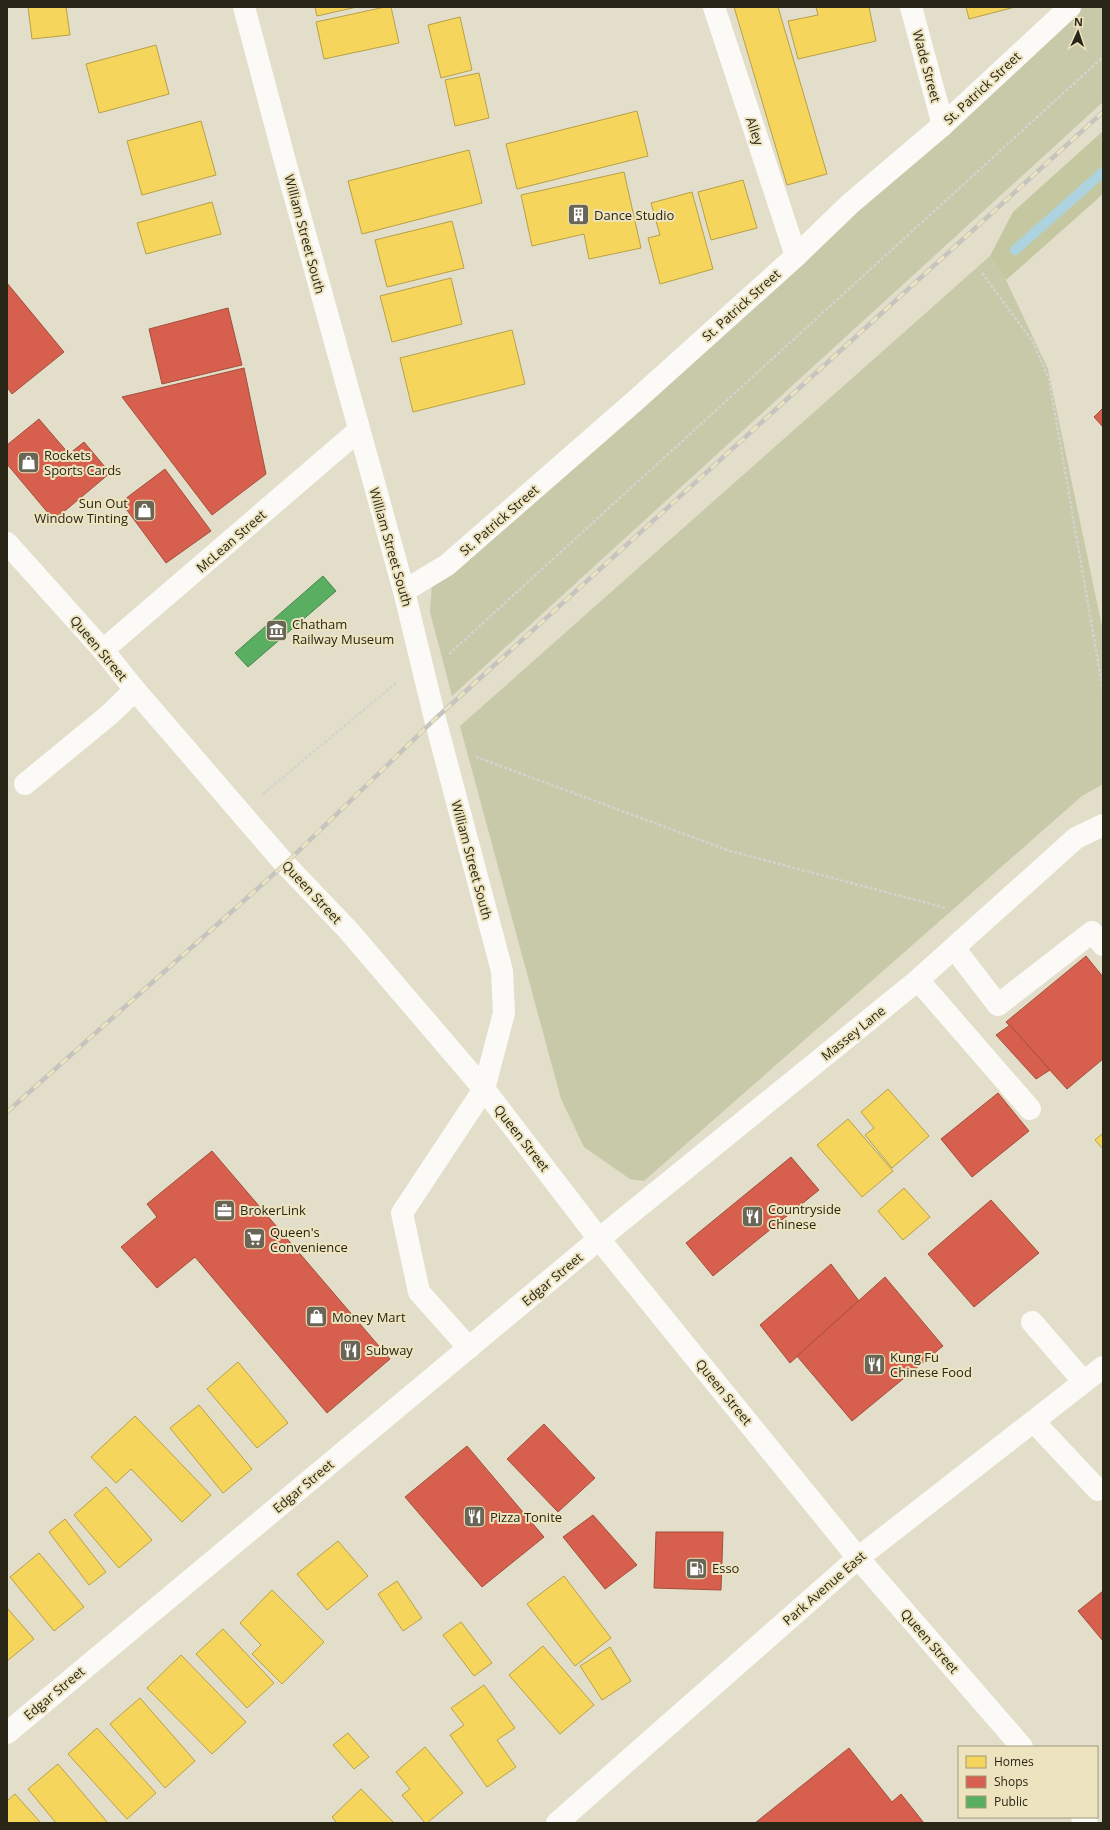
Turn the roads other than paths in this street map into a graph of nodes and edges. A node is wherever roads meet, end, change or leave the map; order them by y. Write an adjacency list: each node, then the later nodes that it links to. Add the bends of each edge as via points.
1 (244, 7): 7 (street, William Street South)
2 (714, 7): 6 (street, Alley)
3 (911, 7): 5 (street, Wade Street)
4 (1070, 7): 5 (street, St. Patrick Street)
5 (943, 125): 6 (street, St. Patrick Street, via 851,203)
6 (796, 256): 9 (street, St. Patrick Street, via 447,565)
7 (358, 431): 9 (street, William Street South); 10 (street, McLean Street)
8 (7, 543): 10 (street, Queen Street)
9 (404, 591): 17 (street, William Street South, via 502,971 504,1014)
10 (103, 650): 11 (street, Queen Street)
11 (135, 690): 12 (street, via 109,715); 17 (street, Queen Street, via 286,864 348,930)
12 (25, 784)
13 (1103, 825): 15 (street, Massey Lane, via 1076,838)
14 (1103, 945): 15 (street, via 1092,932 998,1005)
15 (954, 948): 16 (street, Massey Lane)
16 (918, 980): 18 (street); 19 (street, Massey Lane)
17 (484, 1089): 19 (street, Queen Street); 21 (street, William Street South, via 402,1213 419,1292)
18 (1030, 1109)
19 (600, 1239): 21 (street, Edgar Street); 26 (street, Queen Street)
20 (1032, 1322): 23 (street)
21 (469, 1348): 27 (street, Edgar Street)
22 (1103, 1367): 23 (street, Park Avenue East)
23 (1084, 1382): 24 (street, Park Avenue East)
24 (1034, 1422): 25 (street); 26 (street, Park Avenue East)
25 (1098, 1490)
26 (858, 1558): 28 (street, Queen Street); 29 (street, Park Avenue East)
27 (7, 1733)
28 (1021, 1746)
29 (557, 1823)

